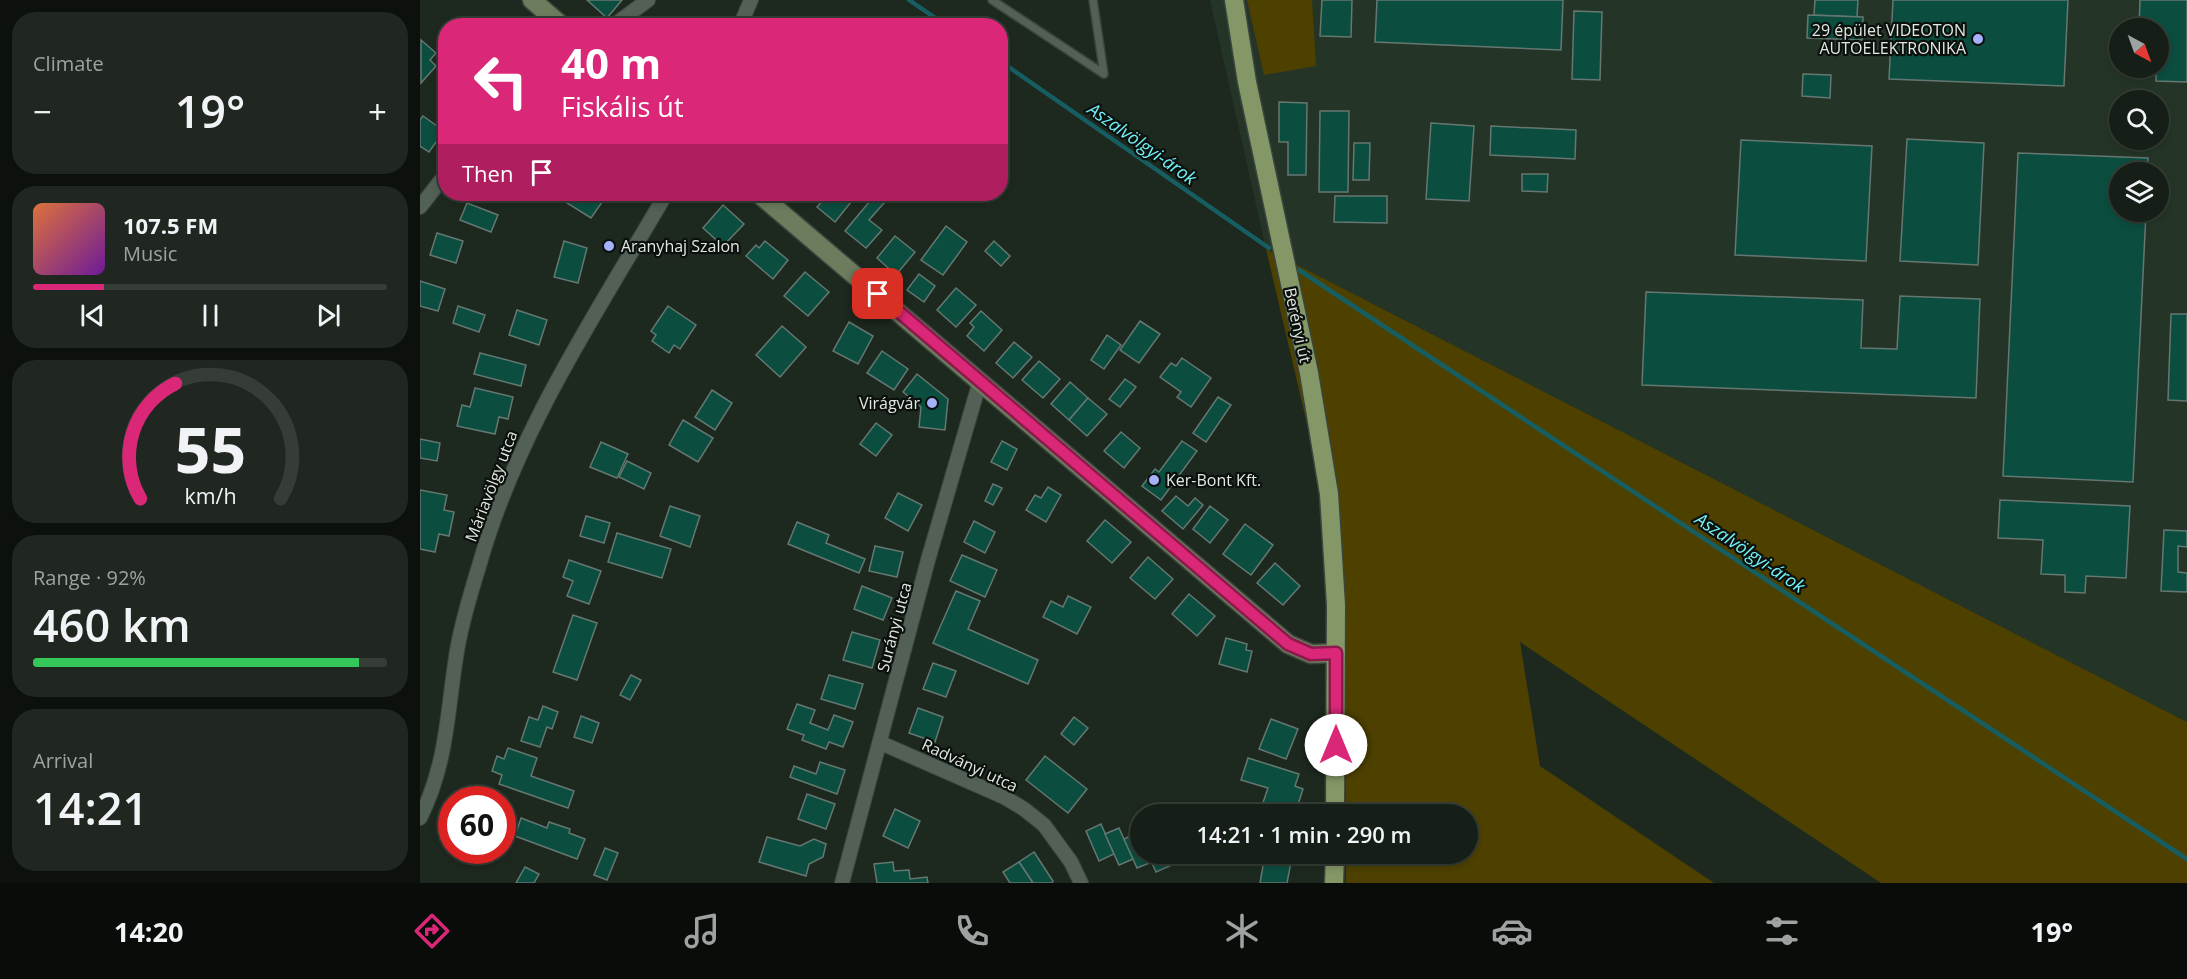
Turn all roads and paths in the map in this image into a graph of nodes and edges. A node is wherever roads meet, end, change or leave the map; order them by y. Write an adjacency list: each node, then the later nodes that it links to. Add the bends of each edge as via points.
1 (532, 0): 7 (street)
2 (648, 0): 8 (street)
3 (751, 0): 9 (street)
4 (992, 0): 5 (lane, via 1104,74)
5 (1093, 0)
6 (1234, 0): 15 (main road, Berényi út, via 1328,483)
7 (553, 18)
8 (624, 18)
9 (743, 18)
10 (438, 184): 13 (street)
11 (662, 201): 18 (street, Máriavölgy utca, via 551,391 511,476 479,565 458,645 444,748)
12 (767, 201): 14 (street)
13 (420, 207)
14 (980, 381): 15 (street, via 1288,644 1311,654); 16 (street, Surányi utca)
15 (1336, 653): 17 (main road, Berényi út)
16 (880, 743): 20 (street, Surányi utca); 21 (street, Radványi utca, via 1024,809 1044,825)
17 (1335, 804)
18 (420, 818)
19 (1335, 864): 22 (main road)
20 (842, 883)
21 (1081, 883)
22 (1334, 883)

